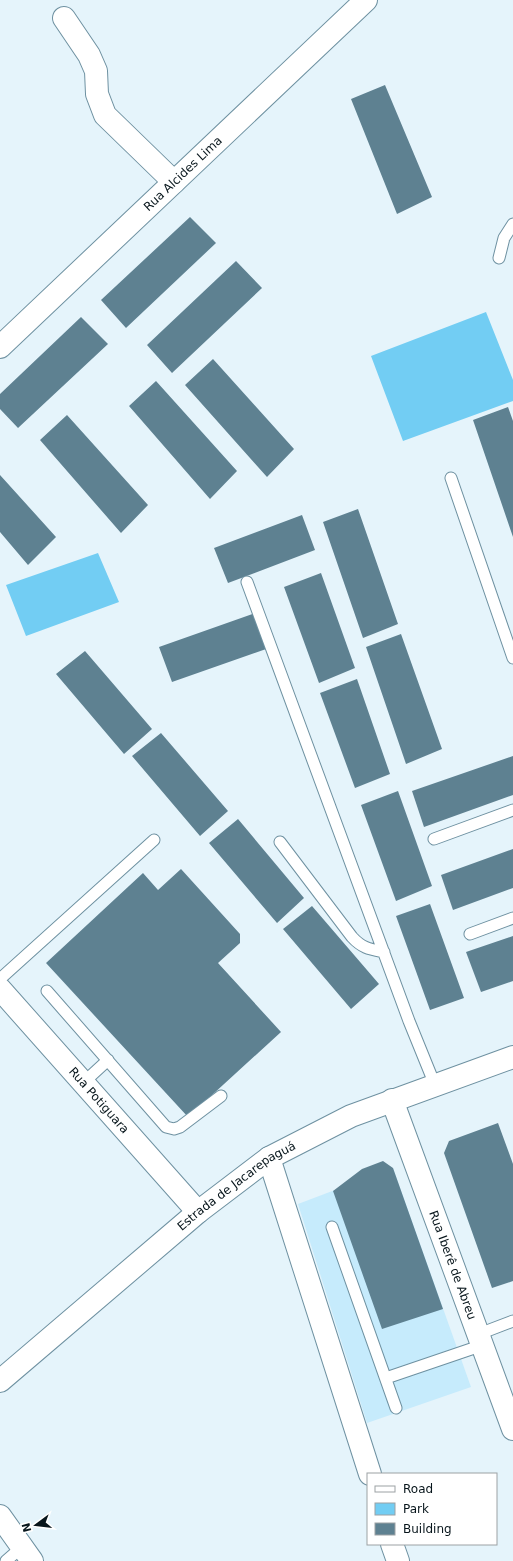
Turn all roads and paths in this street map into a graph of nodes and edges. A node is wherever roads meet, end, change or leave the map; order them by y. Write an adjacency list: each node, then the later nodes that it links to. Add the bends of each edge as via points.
1 (366, 0): 3 (street, Rua Alcides Lima)
2 (64, 18): 3 (street, via 94,66 97,94 105,115)
3 (174, 182): 6 (street, Rua Alcides Lima)
4 (513, 224): 5 (lane, via 504,238)
5 (499, 258)
6 (0, 347)
7 (451, 478): 9 (lane)
8 (247, 582): 16 (lane)
9 (513, 658)
10 (513, 810): 11 (lane)
11 (434, 839)
12 (154, 840): 17 (lane)
13 (280, 842): 16 (lane, via 356,941 369,949)
14 (513, 918): 15 (lane)
15 (470, 934)
16 (384, 952): 23 (lane)
17 (0, 978)
18 (0, 989): 22 (street, Rua Potiguara)
19 (47, 991): 21 (lane)
20 (513, 1057): 23 (street, Estrada de Jacarepaguá)
21 (108, 1060): 22 (lane); 24 (lane, via 166,1127 180,1127)
22 (83, 1083): 27 (street, Rua Potiguara)
23 (434, 1085): 25 (street, Estrada de Jacarepaguá)
24 (221, 1096)
25 (392, 1100): 26 (street, Estrada de Jacarepaguá, via 351,1116); 30 (street, Rua Iberê de Abreu)
26 (269, 1158): 27 (street, Estrada de Jacarepaguá); 35 (street)
27 (198, 1212): 32 (street, Estrada de Jacarepaguá)
28 (332, 1227): 31 (lane)
29 (513, 1321): 30 (lane)
30 (481, 1339): 31 (lane); 34 (street, Rua Iberê de Abreu)
31 (386, 1378): 33 (lane)
32 (0, 1381)
33 (396, 1408)
34 (513, 1429)
35 (370, 1473)
36 (0, 1516): 38 (street)
37 (392, 1545): 40 (street)
38 (27, 1554): 39 (lane)
39 (6, 1561)
40 (398, 1561)

